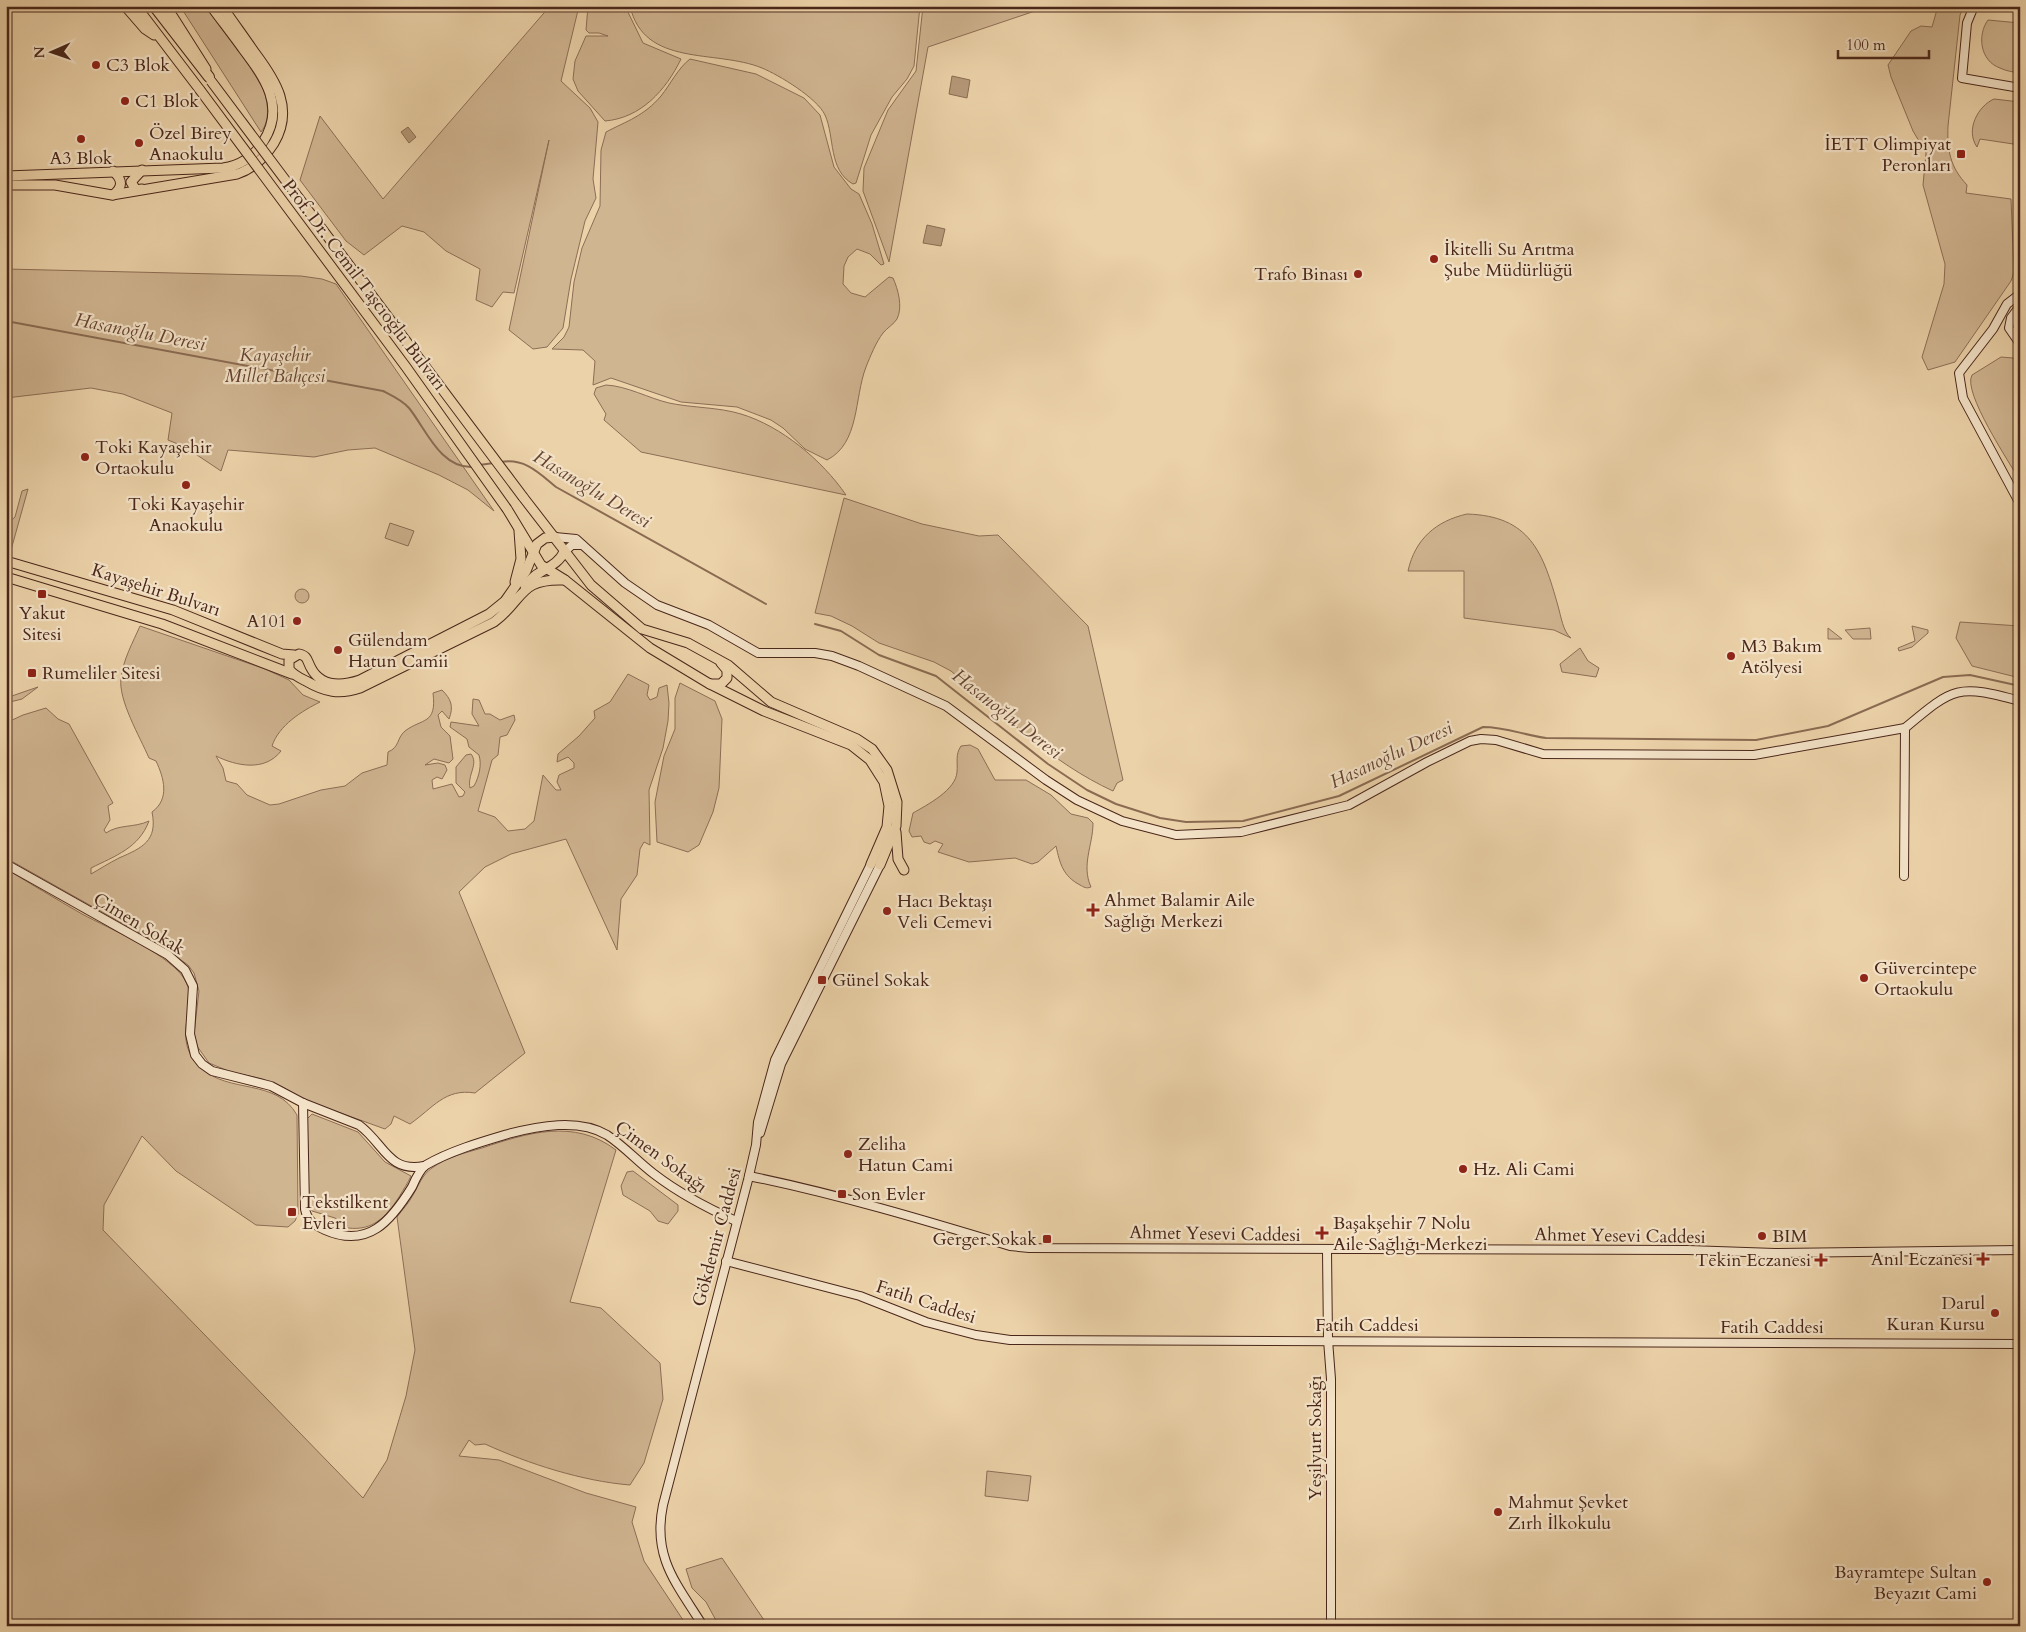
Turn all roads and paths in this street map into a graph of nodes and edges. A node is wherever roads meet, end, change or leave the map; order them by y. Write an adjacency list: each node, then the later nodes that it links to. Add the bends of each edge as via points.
1 (125, 6): 8 (main road, via 145,29)
2 (136, 6): 8 (main road, Prof. Dr. Cemil Taşcıoğlu Bulvarı)
3 (154, 6): 9 (highway)
4 (166, 6): 9 (main road, Prof. Dr. Cemil Taşcıoğlu Bulvarı, via 200,57)
5 (212, 6): 11 (main road, via 270,88 274,115 268,135 256,151 236,166)
6 (222, 6): 15 (main road, via 274,80 284,113 278,135 271,148 247,171)
7 (1974, 6): 10 (main road, via 1967,23 1962,78)
8 (161, 39): 23 (main road, Prof. Dr. Cemil Taşcıoğlu Bulvarı, bridge, via 406,367)
9 (210, 79): 24 (main road, Prof. Dr. Cemil Taşcıoğlu Bulvarı, bridge)
10 (2020, 88)
11 (142, 170): 12 (main road); 15 (main road, via 131,182 136,190)
12 (113, 171): 13 (main road); 16 (main road, via 119,176 121,185 120,190)
13 (6, 176)
14 (6, 186): 16 (main road, via 55,185)
15 (148, 189): 16 (main road)
16 (112, 195)
17 (2020, 294): 19 (main road, via 2007,304)
18 (2020, 306): 20 (main road, via 2011,318)
19 (1996, 323): 20 (main road); 22 (main road, via 1960,372 1963,398)
20 (2009, 328): 21 (main road)
21 (2020, 344)
22 (2020, 504)
23 (519, 528): 27 (main road, Prof. Dr. Cemil Taşcıoğlu Bulvarı); 32 (main road, via 521,559)
24 (555, 537): 25 (main road, via 574,538); 26 (main road); 27 (main road, via 540,540)
25 (582, 545): 26 (main road, via 572,545); 39 (main road, via 657,605 709,625 758,653 815,653 859,666 946,706 1077,800 1122,821 1176,835 1241,832 1349,804 1427,762 1481,739 1496,740 1543,754 1754,755)
26 (564, 552): 29 (main road, via 557,562); 33 (main road, via 601,595 642,629 688,643)
27 (535, 554): 29 (main road); 32 (main road)
28 (6, 561): 34 (main road, Kayaşehir Bulvarı, via 173,610 282,654)
29 (545, 568): 31 (main road); 32 (main road)
30 (6, 577): 36 (main road, Kayaşehir Bulvarı, via 162,624)
31 (565, 580): 32 (main road, via 542,580); 37 (main road, via 650,648)
32 (515, 593): 35 (main road, via 490,614 360,680 328,683 321,680); 36 (main road, Kayaşehir Bulvarı, via 508,609 494,622 360,688 330,692)
33 (704, 652): 37 (main road, via 725,667 728,674 723,684); 40 (main road, via 734,670 771,702 857,739 872,749 893,784 897,802)
34 (294, 655): 35 (main road, via 305,656); 36 (main road, via 288,666)
35 (309, 664): 36 (main road, via 303,675)
36 (293, 674)
37 (708, 684): 42 (main road, via 764,711 851,745 870,760 884,782 889,806 887,828)
38 (2020, 701): 39 (main road, via 1965,690 1942,698)
39 (1905, 728): 44 (main road)
40 (896, 826): 42 (main road); 43 (main road, via 898,859)
41 (6, 864): 45 (main road, Çimen Sokak, via 168,955 185,970 193,986 190,1034 195,1055 202,1064 212,1071 271,1086)
42 (875, 864): 47 (main road, Gökdemir Caddesi, via 781,1064)
43 (904, 870)
44 (1904, 876)
45 (303, 1103): 46 (main road, Çimen Sokak, via 359,1125 402,1167); 46 (main road, via 304,1201 306,1216 319,1228 355,1236 382,1226 398,1210)
46 (424, 1166): 48 (main road, Çimen Sokağı, via 509,1134 567,1124 581,1126 606,1134 678,1191 705,1208)
47 (749, 1176): 48 (main road, Gökdemir Caddesi); 50 (main road, Ahmet Yesevi Caddesi, via 890,1210 1010,1246)
48 (736, 1221): 51 (main road, Gökdemir Caddesi)
49 (2020, 1250): 50 (main road, Ahmet Yesevi Caddesi, via 1775,1253 1688,1250)
50 (1327, 1251): 52 (main road, Yeşilyurt Sokağı)
51 (726, 1261): 52 (main road, Fatih Caddesi, via 860,1296 926,1322 1010,1340); 54 (main road, Gökdemir Caddesi, via 659,1522 666,1566)
52 (1328, 1340): 53 (main road, Fatih Caddesi); 55 (main road, Yeşilyurt Sokağı, via 1331,1380)
53 (2020, 1344)
54 (703, 1626)
55 (1331, 1626)

